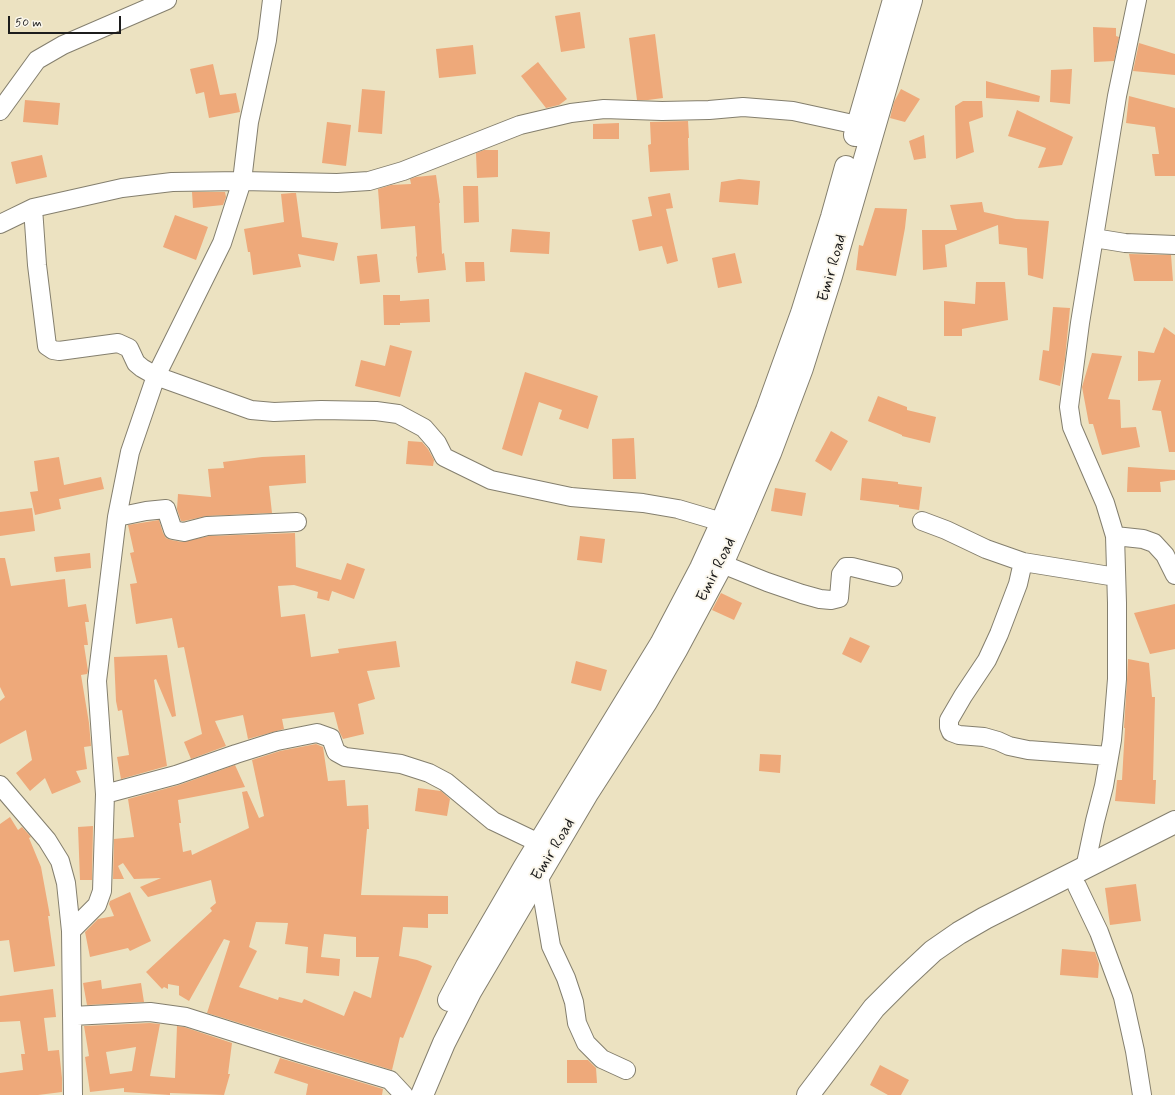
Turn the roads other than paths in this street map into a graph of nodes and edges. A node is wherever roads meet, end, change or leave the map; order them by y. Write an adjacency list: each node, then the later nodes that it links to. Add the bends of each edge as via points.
1 (167, 0): 6 (street, via 63,45 37,60)
2 (272, 0): 8 (street, via 267,40 249,122)
3 (894, 0): 7 (main road, Emir Road)
4 (911, 0): 7 (main road, Emir Road)
5 (1137, 0): 11 (street, via 1117,96)
6 (0, 111)
7 (865, 127): 8 (street, via 793,111 743,107 709,110 604,109 571,113 520,125 403,171 370,181); 17 (main road, Emir Road, via 767,410); 20 (main road, Emir Road, via 831,276 802,368 770,453)
8 (242, 181): 9 (street, via 172,182 122,188); 13 (street, via 222,242)
9 (33, 208): 10 (street); 13 (street, via 37,265 48,346 59,351 118,343 129,348 136,362)
10 (0, 224)
11 (1094, 238): 12 (street, via 1125,243); 18 (street, via 1069,407 1072,427 1105,503)
12 (1175, 245)
13 (156, 376): 14 (street, via 130,452); 17 (street, via 252,410 376,411 398,414 424,428 437,443 444,457 491,480 571,497 643,503 678,509)
14 (117, 517): 16 (street, via 166,509 173,530 184,532 207,526); 26 (street, via 97,681)
15 (922, 521): 19 (street)
16 (297, 522)
17 (722, 522): 29 (main road, Emir Road, via 661,644)
18 (1114, 536): 21 (street, via 1143,539 1154,543 1166,555); 23 (street)
19 (1023, 562): 23 (street); 24 (street, via 1018,584 987,660 949,720 951,732 984,737 1028,750)
20 (722, 564): 22 (street, via 820,600 839,598 841,574 846,567 852,566); 30 (main road, Emir Road, via 654,689)
21 (1175, 575)
22 (893, 577)
23 (1116, 577): 24 (street, via 1117,679)
24 (1109, 756): 31 (street)
25 (0, 785): 32 (street, via 47,840 60,861 66,883)
26 (105, 794): 29 (street, via 176,775 277,741 317,733 331,738 336,752 344,757 401,764 429,772 446,782 493,821); 32 (street, via 102,891 97,905)
27 (1175, 822): 31 (main road)
28 (1175, 836): 31 (main road)
29 (539, 843): 36 (main road, Emir Road, via 467,966)
30 (539, 875): 34 (street, via 551,946 566,978 574,1002 577,1023 586,1043 602,1059); 37 (main road, Emir Road, via 470,992 444,1043)
31 (1081, 877): 38 (main road, via 985,918 933,951 874,1008); 39 (main road, via 966,943 910,988); 40 (street, via 1123,997)
32 (71, 931): 33 (street)
33 (72, 1016): 35 (street); 36 (street, via 150,1012 186,1017 390,1080)
34 (626, 1070)
35 (73, 1095)
36 (405, 1095)
37 (422, 1095)
38 (808, 1095)
39 (827, 1095)
40 (1142, 1095)

